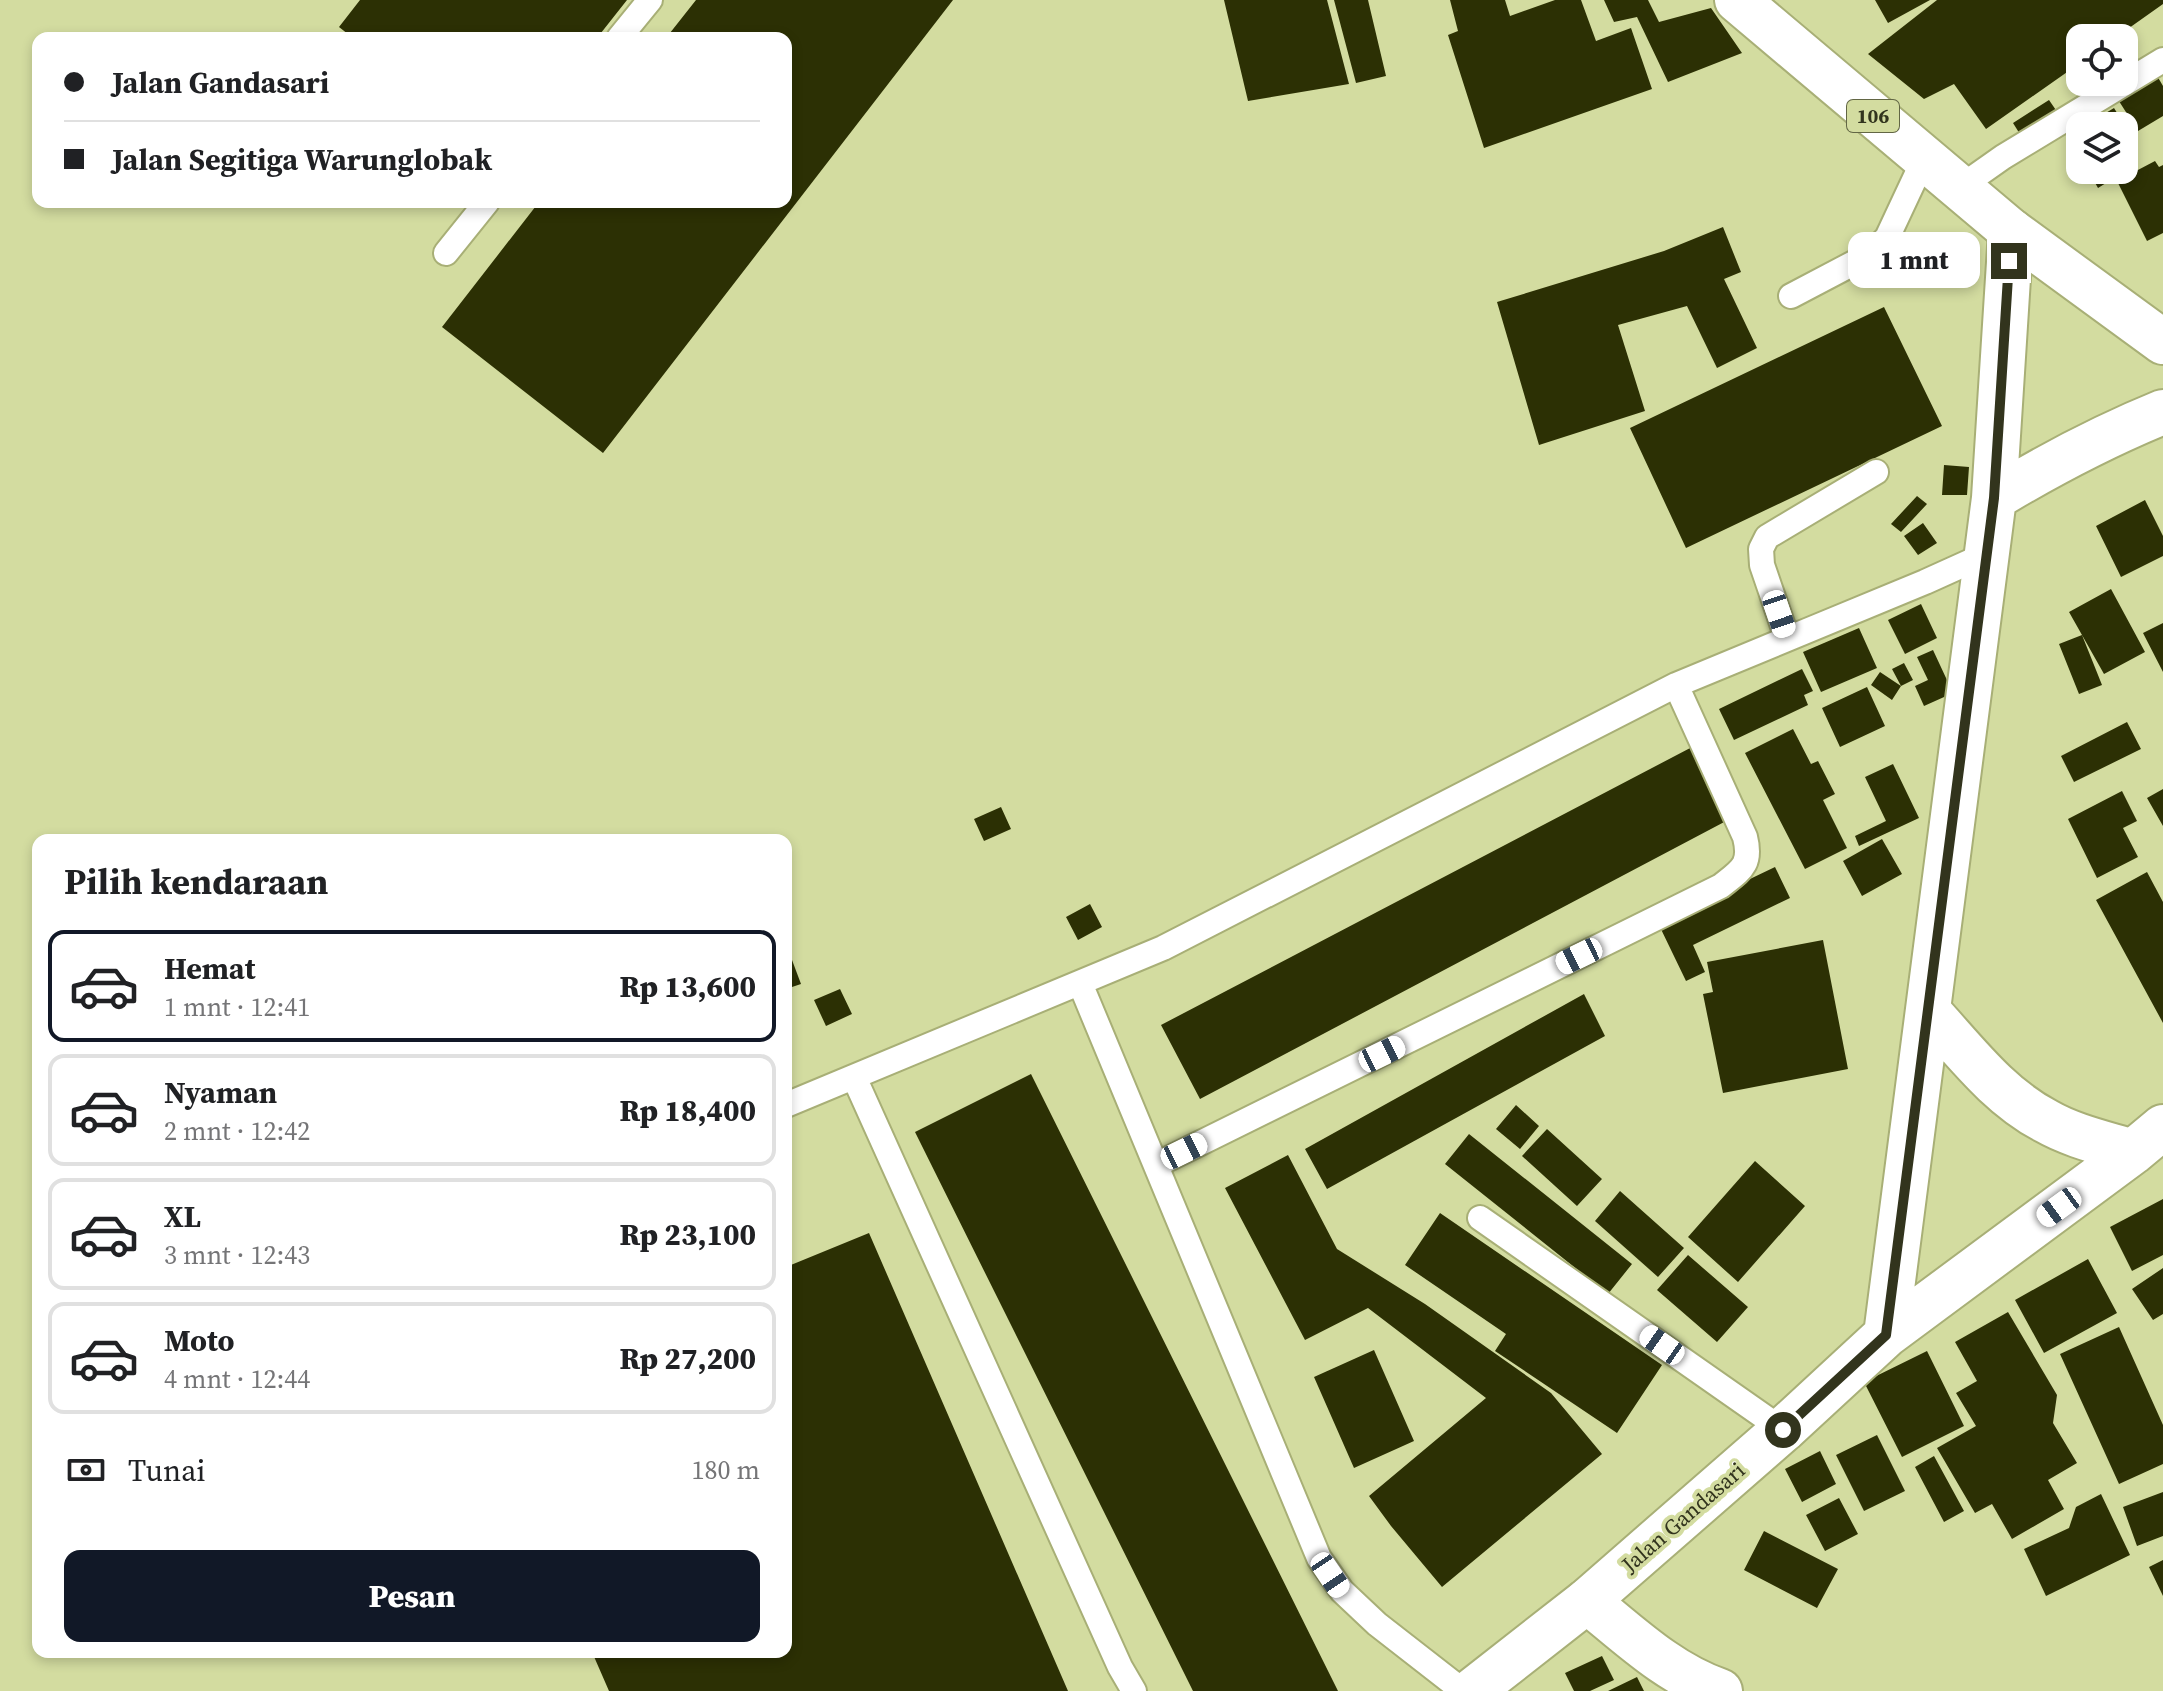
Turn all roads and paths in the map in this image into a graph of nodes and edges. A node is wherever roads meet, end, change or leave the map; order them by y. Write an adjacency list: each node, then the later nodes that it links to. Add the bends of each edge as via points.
1 (650, 0): 3 (lane)
2 (1737, 0): 5 (main road, 106)
3 (624, 32)
4 (2163, 60): 6 (lane)
5 (1924, 159): 6 (main road, 106); 10 (lane, via 1887,238 1869,255)
6 (1959, 188): 8 (main road, 106)
7 (482, 208): 9 (lane)
8 (2011, 231): 11 (main road, 106); 14 (main road)
9 (446, 253)
10 (1791, 296)
11 (2163, 342)
12 (2163, 412): 14 (main road, via 2056,461)
13 (1876, 472): 16 (lane, via 1767,537 1762,565)
14 (1994, 498): 15 (main road)
15 (1987, 554): 16 (lane); 19 (main road)
16 (1787, 638): 17 (lane)
17 (1676, 685): 18 (lane, via 1163,948); 23 (lane, via 1745,837 1748,857 1742,869 1721,886)
18 (1080, 983): 20 (lane); 23 (lane)
19 (1929, 1012): 22 (main road, via 2003,1092 2032,1113 2069,1132); 25 (main road)
20 (854, 1077): 21 (lane); 28 (lane)
21 (792, 1103)
22 (2148, 1140): 25 (main road, Jalan Gandasari)
23 (1156, 1165): 29 (lane, via 1319,1558 1342,1591 1377,1624)
24 (1480, 1218): 26 (lane)
25 (1886, 1335): 26 (main road, Jalan Gandasari)
26 (1783, 1430): 27 (main road, Jalan Gandasari)
27 (1587, 1601): 30 (main road, Jalan Gandasari); 31 (main road, via 1654,1655)
28 (1134, 1691)
29 (1463, 1691)
30 (1472, 1691)
31 (1720, 1691)

